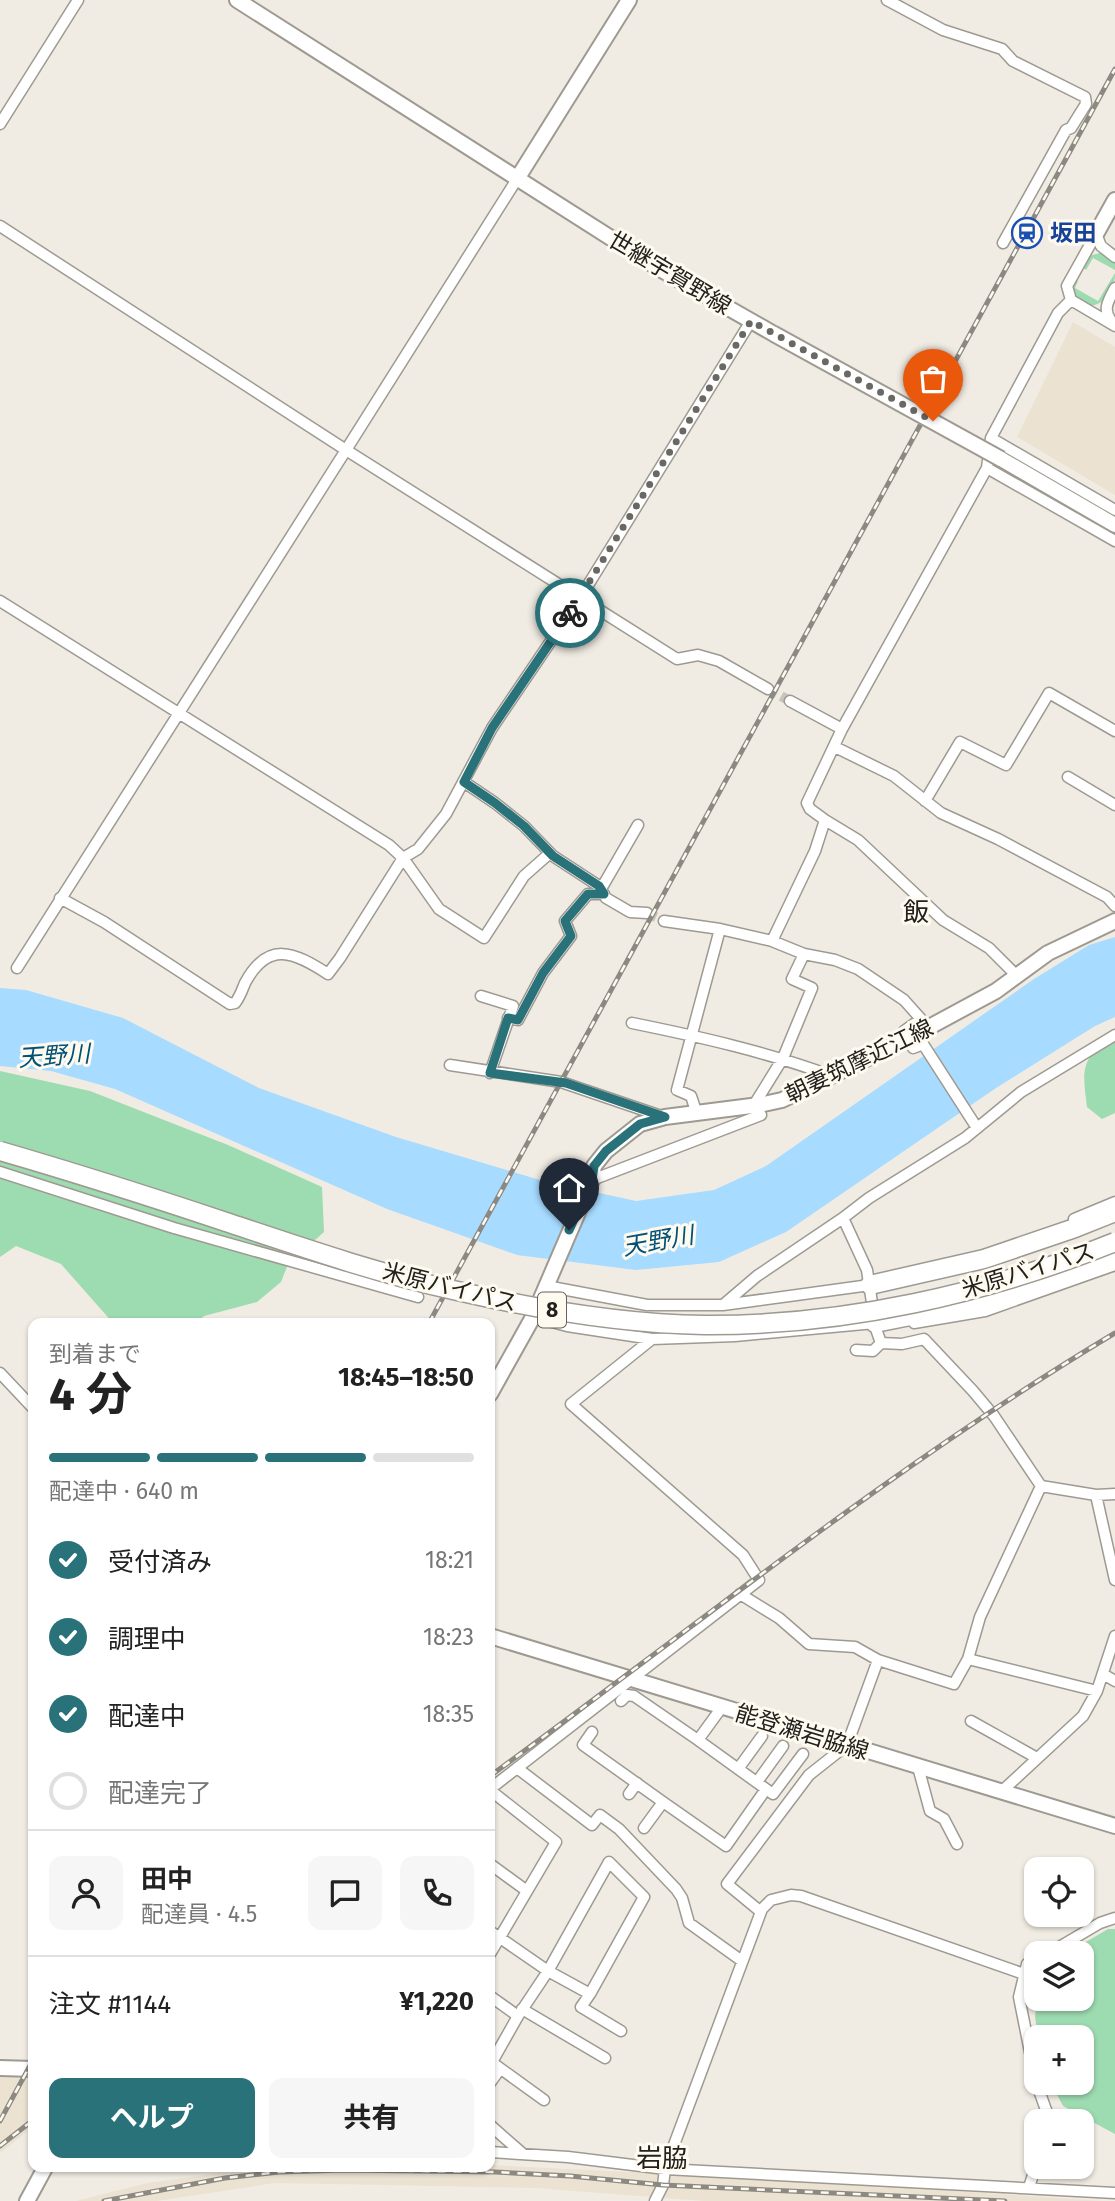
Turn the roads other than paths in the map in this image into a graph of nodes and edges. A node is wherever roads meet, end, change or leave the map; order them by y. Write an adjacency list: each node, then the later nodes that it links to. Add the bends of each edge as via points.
1 (78, 0): 5 (street)
2 (237, 0): 6 (main road, 世継宇賀野線)
3 (629, 0): 6 (main road)
4 (887, 0): 10 (street, via 943,30 1002,49 1013,61 1085,97 1086,104 1066,130)
5 (0, 124)
6 (517, 179): 17 (main road, 世継宇賀野線); 20 (street)
7 (1115, 200): 9 (main road)
8 (0, 226): 20 (street)
9 (1096, 234): 11 (street); 12 (street)
10 (1003, 243)
11 (1110, 254): 12 (street, via 1090,252)
12 (1083, 258): 14 (street, via 1067,286)
13 (1115, 288): 15 (street)
14 (1071, 300): 16 (street); 19 (street, via 1058,313)
15 (1107, 304): 16 (street); 18 (street, via 1106,314)
16 (1086, 310): 18 (street)
17 (751, 321): 23 (main road, 世継宇賀野線, bridge); 25 (street)
18 (1115, 326)
19 (991, 438): 21 (street); 22 (street)
20 (346, 450): 25 (street); 29 (street)
21 (987, 468): 24 (street); 30 (street)
22 (1115, 510)
23 (1115, 525)
24 (1115, 541)
25 (580, 598): 27 (street, via 677,659 698,655 719,661); 34 (street, via 492,728)
26 (0, 601): 29 (street)
27 (768, 689)
28 (790, 701): 30 (street)
29 (178, 712): 40 (street); 42 (street)
30 (842, 729): 32 (street)
31 (1115, 731): 35 (street, via 1049,693 1006,765 960,742)
32 (835, 747): 35 (street, via 894,776); 37 (street, via 807,803)
33 (1068, 777): 36 (street)
34 (464, 782): 39 (street, via 524,826); 40 (street, via 432,832)
35 (925, 801): 43 (street, via 941,814 1107,897)
36 (1115, 805)
37 (825, 820): 48 (street); 51 (street, via 858,840 943,920 989,948)
38 (638, 825): 41 (street)
39 (550, 853): 40 (street, via 524,876 484,938 439,909); 41 (street)
40 (403, 858): 42 (street, via 328,974 310,962 277,953 265,957 230,1004)
41 (603, 892): 44 (street, via 630,912); 53 (street, via 588,894 565,921 571,936 543,973 518,1020)
42 (60, 898): 50 (street)
43 (1115, 906)
44 (647, 913)
45 (664, 921): 47 (street)
46 (1115, 921): 51 (main road, 朝妻筑摩近江線, via 1048,954)
47 (720, 929): 48 (street); 55 (street)
48 (772, 941): 49 (street)
49 (804, 954): 57 (street, via 858,969 904,1000 921,1019 904,1031); 58 (street, via 792,979 812,988)
50 (17, 968)
51 (1017, 976): 57 (main road, 朝妻筑摩近江線)
52 (481, 996): 53 (street, via 513,1006)
53 (508, 1018): 60 (street)
54 (632, 1023): 55 (street)
55 (693, 1035): 58 (street); 63 (street, via 677,1090 691,1096)
56 (1115, 1035): 65 (street)
57 (907, 1039): 61 (main road, 朝妻筑摩近江線); 65 (street, via 913,1048 923,1044)
58 (783, 1058): 61 (street); 62 (street)
59 (450, 1065): 60 (street)
60 (490, 1073): 64 (street, via 566,1083)
61 (832, 1076): 62 (main road, 朝妻筑摩近江線, via 782,1100)
62 (754, 1105): 63 (main road, 朝妻筑摩近江線); 68 (street, via 761,1115)
63 (697, 1114): 64 (main road, 朝妻筑摩近江線)
64 (665, 1117): 68 (main road, 朝妻筑摩近江線, via 640,1124 622,1136 594,1166)
65 (974, 1123): 71 (street, via 965,1138)
66 (0, 1152): 72 (highway, 米原バイパス / 8, bridge, via 450,1290 637,1321 705,1325 842,1315 998,1284)
67 (0, 1172): 77 (street, via 174,1228)
68 (590, 1184): 75 (main road, 朝妻筑摩近江線)
69 (1115, 1202): 76 (street, via 981,1251)
70 (1115, 1212): 76 (highway, via 984,1259)
71 (843, 1218): 76 (street); 78 (street, via 757,1276)
72 (1115, 1242)
73 (1115, 1254): 80 (highway, via 1006,1293)
74 (1115, 1265): 80 (street, via 985,1311)
75 (549, 1279): 78 (street, via 647,1304); 79 (main road, 朝妻筑摩近江線)
76 (869, 1281): 78 (street); 80 (street)
77 (418, 1297)
78 (723, 1305)
79 (533, 1317): 81 (street); 85 (main road, 朝妻筑摩近江線)
80 (875, 1326): 81 (street); 82 (street)
81 (652, 1339): 91 (street, via 571,1404 743,1555 759,1580)
82 (881, 1343): 83 (street, via 873,1351); 87 (street, via 924,1339 994,1416)
83 (856, 1350)
84 (0, 1373): 86 (street)
85 (495, 1385)
86 (28, 1403)
87 (1041, 1486): 89 (street); 94 (street, via 980,1617)
88 (1115, 1494): 89 (street)
89 (1096, 1495): 90 (street)
90 (1115, 1580)
91 (740, 1594): 95 (street, via 809,1644 855,1647); 97 (street)
92 (1115, 1636): 96 (street)
93 (495, 1638): 97 (main road, 能登瀬岩脇線)
94 (968, 1659): 95 (street, via 954,1684); 99 (street)
95 (878, 1660): 106 (street)
96 (1103, 1674): 98 (street); 99 (street)
97 (629, 1679): 101 (main road, 能登瀬岩脇線); 111 (street)
98 (1115, 1681)
99 (1097, 1691): 109 (street, via 1083,1716)
100 (621, 1701): 105 (street, via 634,1696)
101 (722, 1707): 105 (street); 106 (main road, 能登瀬岩脇線)
102 (971, 1721): 109 (street)
103 (592, 1731): 114 (street, via 583,1745)
104 (762, 1736): 112 (street)
105 (698, 1740): 112 (street)
106 (847, 1745): 110 (main road, 能登瀬岩脇線); 126 (street, via 809,1774 727,1884)
107 (783, 1746): 113 (street)
108 (803, 1754): 116 (street, via 773,1794)
109 (1037, 1758): 117 (street)
110 (918, 1766): 117 (main road, 能登瀬岩脇線); 123 (street, via 930,1811 944,1819)
111 (517, 1768): 115 (street); 132 (street, via 592,1825 600,1815 619,1829 676,1889 689,1923)
112 (738, 1769): 113 (street)
113 (757, 1782): 116 (street)
114 (637, 1783): 119 (street); 120 (street)
115 (495, 1785)
116 (766, 1789): 120 (street, via 726,1846)
117 (1001, 1792): 121 (main road, 能登瀬岩脇線)
118 (495, 1793): 125 (street, via 556,1842)
119 (629, 1794)
120 (663, 1802): 122 (street)
121 (1115, 1826)
122 (644, 1828)
123 (957, 1844)
124 (495, 1868): 125 (street)
125 (527, 1891): 129 (street)
126 (761, 1912): 132 (street); 134 (street, via 771,1900 801,1896)
127 (1115, 1918): 130 (street)
128 (495, 1935): 129 (street)
129 (499, 1938): 131 (street); 133 (street)
130 (1069, 1941)
131 (495, 1945)
132 (742, 1961): 149 (street)
133 (548, 1971): 135 (street); 135 (street, via 609,1862 644,1897); 137 (street)
134 (1024, 1974): 138 (street, via 1019,1997)
135 (590, 1994): 139 (street, via 581,2007)
136 (495, 1999): 137 (street)
137 (520, 2013): 140 (street); 141 (street)
138 (1025, 2025)
139 (621, 2031)
140 (605, 2058)
141 (495, 2062)
142 (495, 2065): 145 (street)
143 (0, 2068): 144 (main road)
144 (28, 2069)
145 (544, 2101)
146 (495, 2129): 148 (street)
147 (495, 2152): 148 (street)
148 (523, 2154): 149 (street)
149 (665, 2169): 152 (street); 155 (street)
150 (43, 2172): 154 (main road)
151 (1032, 2179): 152 (street)
152 (1029, 2187): 153 (street)
153 (1115, 2193)
154 (27, 2201)
155 (655, 2201)

